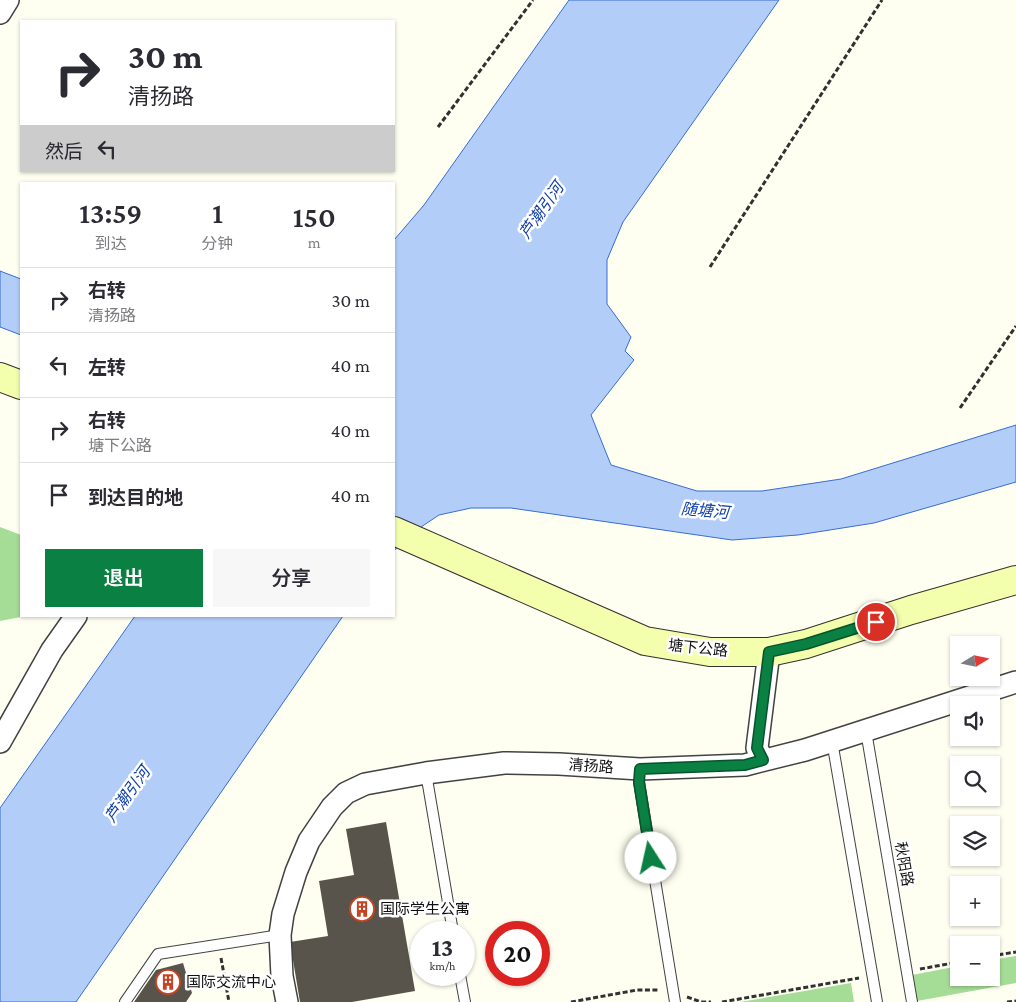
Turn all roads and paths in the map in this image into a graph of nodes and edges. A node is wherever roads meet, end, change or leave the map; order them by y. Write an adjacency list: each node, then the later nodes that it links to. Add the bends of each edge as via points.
1 (8, 0): 4 (street)
2 (533, 0): 5 (path)
3 (882, 0): 6 (path)
4 (0, 13)
5 (438, 127)
6 (710, 267)
7 (1016, 326): 10 (path)
8 (0, 377): 9 (main road)
9 (20, 385)
10 (960, 408)
11 (395, 531): 14 (main road, 塘下公路, via 645,642 710,652)
12 (1016, 580): 14 (main road, 塘下公路, via 806,644)
13 (75, 617): 18 (street, via 52,650)
14 (769, 652): 19 (street, via 757,748)
15 (1016, 682): 16 (street, 清扬路)
16 (866, 731): 17 (street, 清扬路); 28 (lane, 秋阳路)
17 (832, 741): 19 (street, 清扬路); 29 (lane)
18 (0, 742)
19 (763, 760): 20 (street, 清扬路, via 745,765)
20 (640, 769): 21 (street, 清扬路, via 504,763); 31 (lane, via 639,782)
21 (426, 773): 22 (lane); 23 (street, 清扬路, via 365,784 346,793 332,807 310,841 296,872)
22 (451, 921)
23 (280, 935): 24 (lane); 35 (street, 清扬路)
24 (218, 944): 33 (lane, via 158,954); 34 (path)
25 (1016, 952): 26 (path)
26 (1000, 955)
27 (950, 964): 28 (path)
28 (907, 971): 41 (lane, 秋阳路)
29 (873, 976): 39 (path); 40 (lane)
30 (462, 986): 36 (lane)
31 (674, 997): 37 (path, via 637,990); 38 (path)
32 (1016, 1000): 42 (path)
33 (125, 1002)
34 (229, 1002)
35 (287, 1002)
36 (465, 1002)
37 (571, 1002)
38 (711, 1002)
39 (722, 1002)
40 (878, 1002)
41 (912, 1002)
42 (1007, 1002)

